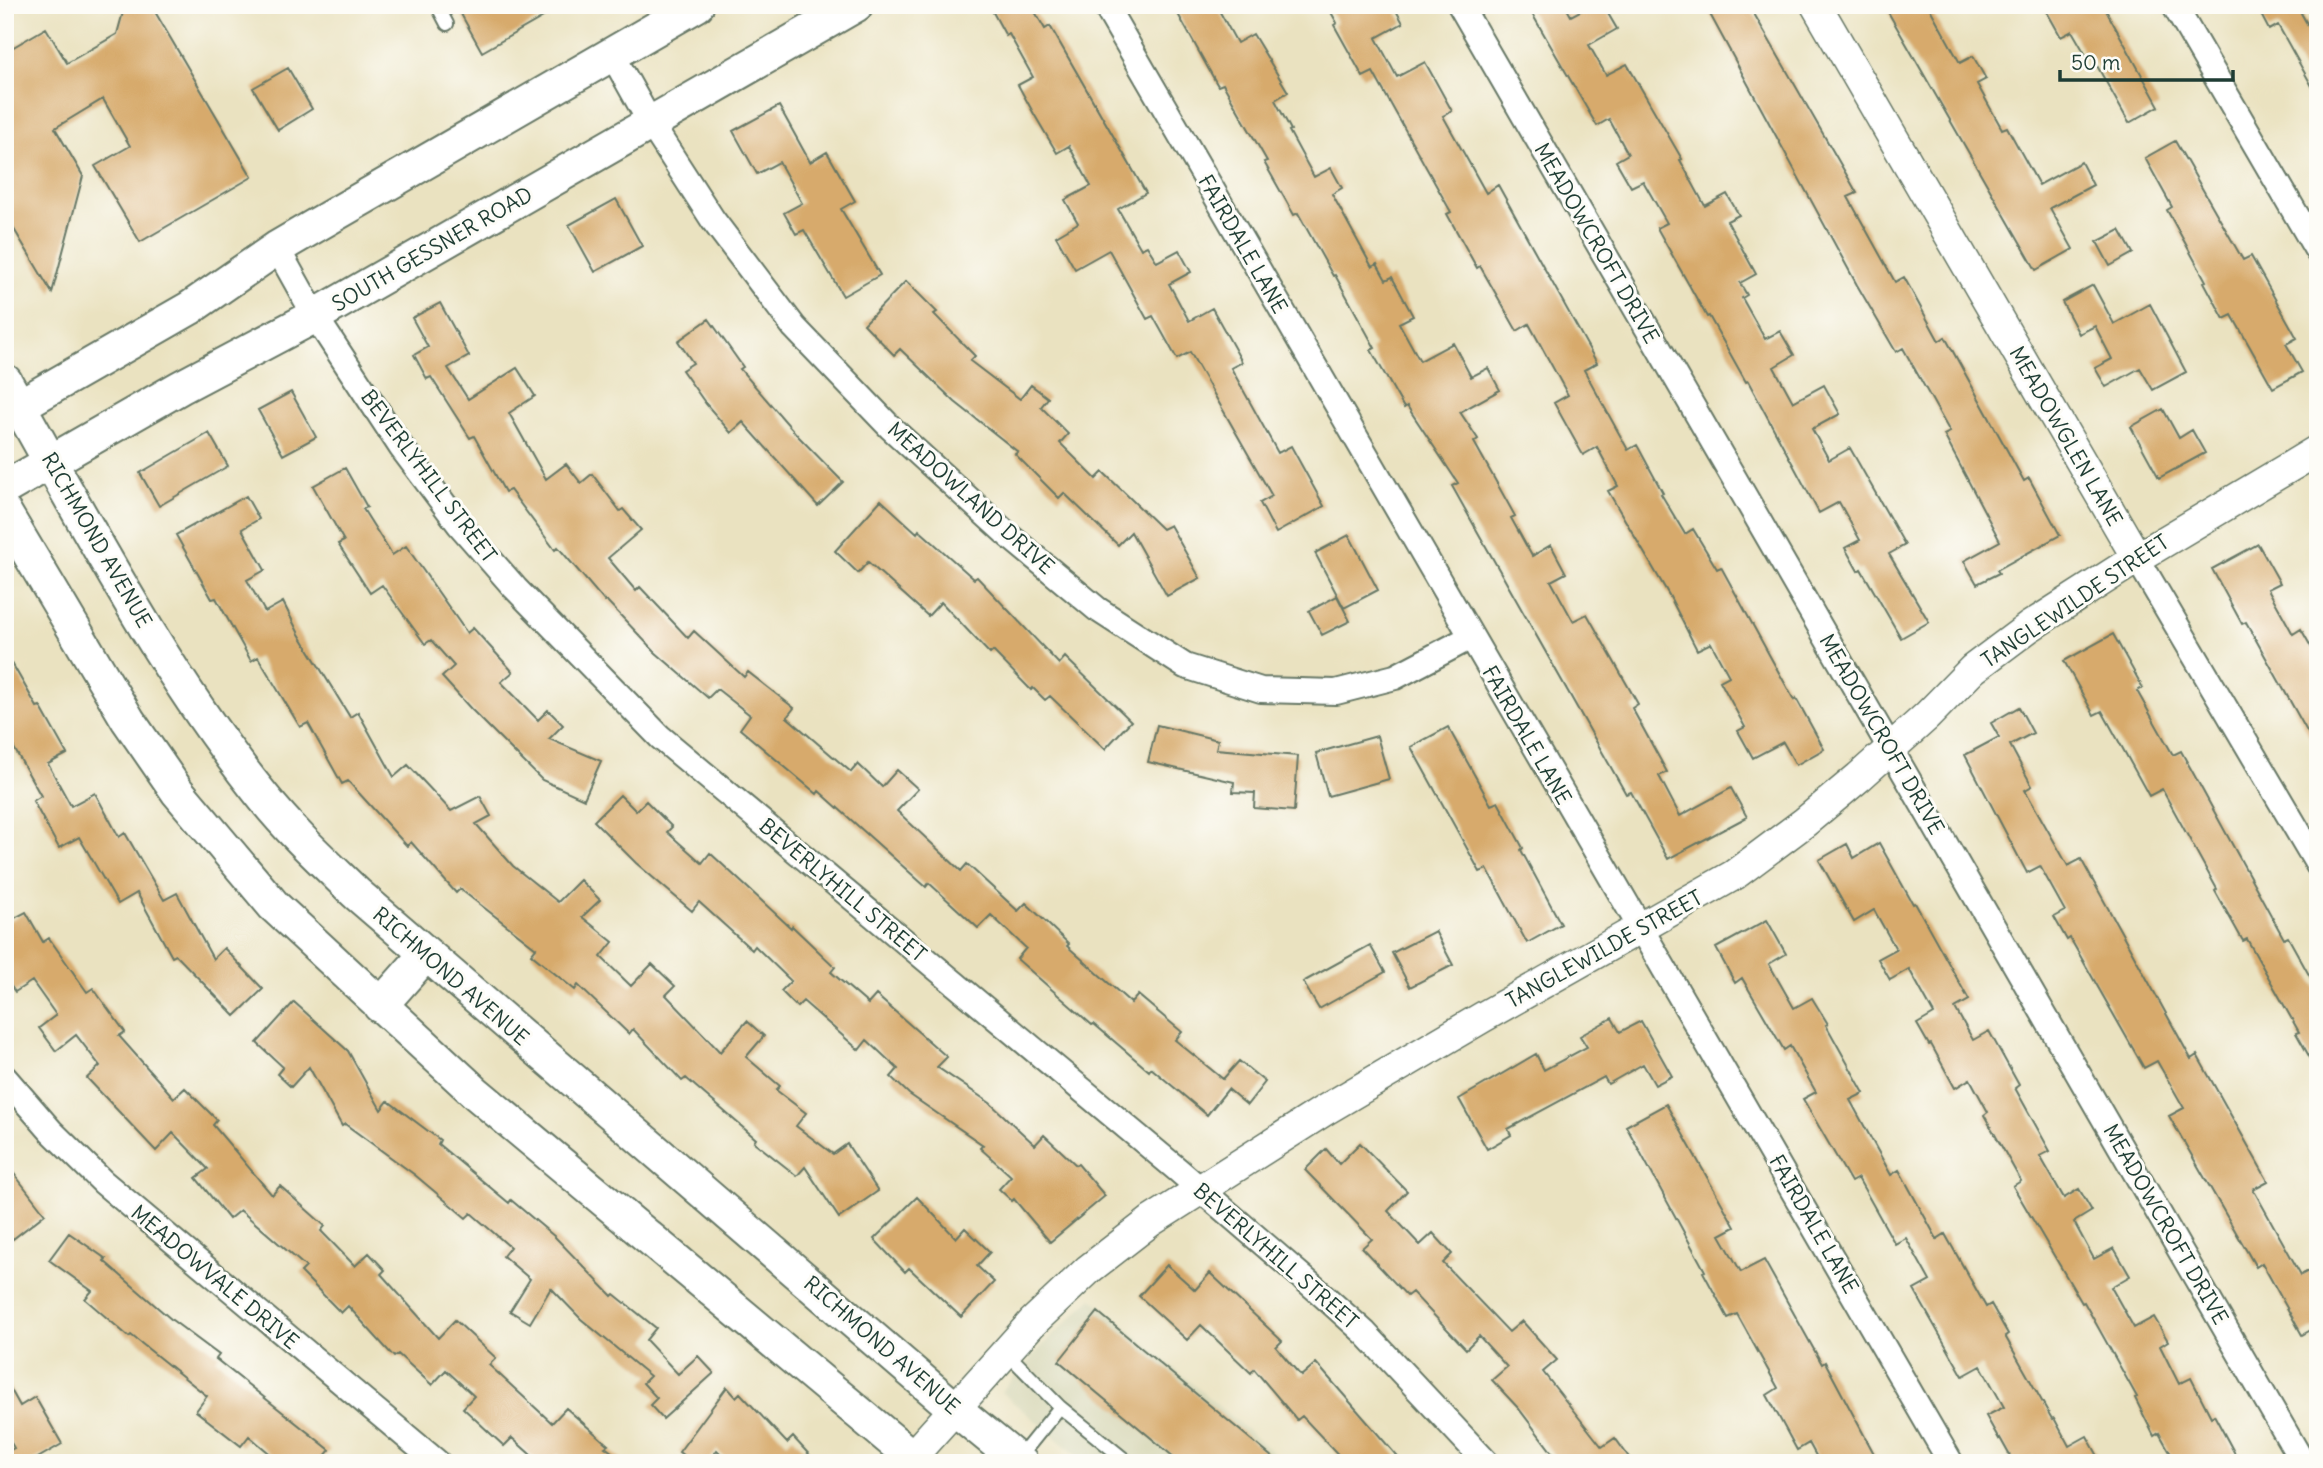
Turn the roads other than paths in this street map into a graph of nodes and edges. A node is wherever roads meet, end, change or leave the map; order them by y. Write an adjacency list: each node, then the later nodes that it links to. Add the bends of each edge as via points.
1 (437, 5): 8 (lane)
2 (696, 5): 9 (main road)
3 (856, 5): 10 (main road, SOUTH GESSNER ROAD)
4 (1105, 5): 20 (street, FAIRDALE LANE)
5 (1460, 5): 21 (street, MEADOWCROFT DRIVE)
6 (1815, 5): 19 (street, MEADOWGLEN LANE)
7 (2174, 5): 12 (street)
8 (447, 24)
9 (612, 54): 10 (street, MEADOWLAND DRIVE); 11 (main road)
10 (651, 124): 13 (main road, SOUTH GESSNER ROAD); 20 (street, MEADOWLAND DRIVE, via 713,220 794,327 891,428 1097,609 1185,666 1261,690 1336,692 1395,677)
11 (277, 248): 13 (street, BEVERLYHILL STREET); 14 (main road, via 190,308)
12 (2318, 252)
13 (315, 316): 16 (main road, SOUTH GESSNER ROAD); 27 (street, BEVERLYHILL STREET, via 401,447 459,524 514,588 660,737)
14 (10, 401): 16 (main road, RICHMOND AVENUE)
15 (2318, 450): 19 (street, TANGLEWILDE STREET)
16 (52, 462): 17 (main road, SOUTH GESSNER ROAD); 24 (main road, RICHMOND AVENUE, via 170,666 265,799 357,894)
17 (5, 488)
18 (5, 513): 25 (main road, via 128,720 177,791 274,906)
19 (2137, 558): 21 (street, TANGLEWILDE STREET, via 2028,627 1973,669); 22 (street, MEADOWGLEN LANE)
20 (1471, 637): 23 (street, FAIRDALE LANE)
21 (1889, 748): 23 (street, TANGLEWILDE STREET, via 1805,822 1734,875); 37 (street, MEADOWCROFT DRIVE)
22 (2318, 866)
23 (1640, 929): 27 (street, TANGLEWILDE STREET, via 1325,1110); 36 (street, FAIRDALE LANE)
24 (426, 954): 25 (main road); 30 (main road, RICHMOND AVENUE)
25 (380, 1006): 31 (main road, via 477,1094)
26 (5, 1078): 33 (street, MEADOWVALE DRIVE, via 103,1182)
27 (1200, 1188): 28 (street, TANGLEWILDE STREET, via 1089,1269); 35 (street, BEVERLYHILL STREET, via 1365,1333)
28 (1005, 1351): 29 (lane); 30 (street, TANGLEWILDE STREET)
29 (1060, 1407): 32 (lane); 34 (lane)
30 (954, 1408): 31 (street, TANGLEWILDE STREET); 32 (main road, RICHMOND AVENUE)
31 (912, 1461)
32 (1019, 1461)
33 (438, 1463)
34 (1129, 1463)
35 (1487, 1463)
36 (1951, 1463)
37 (2303, 1463)

